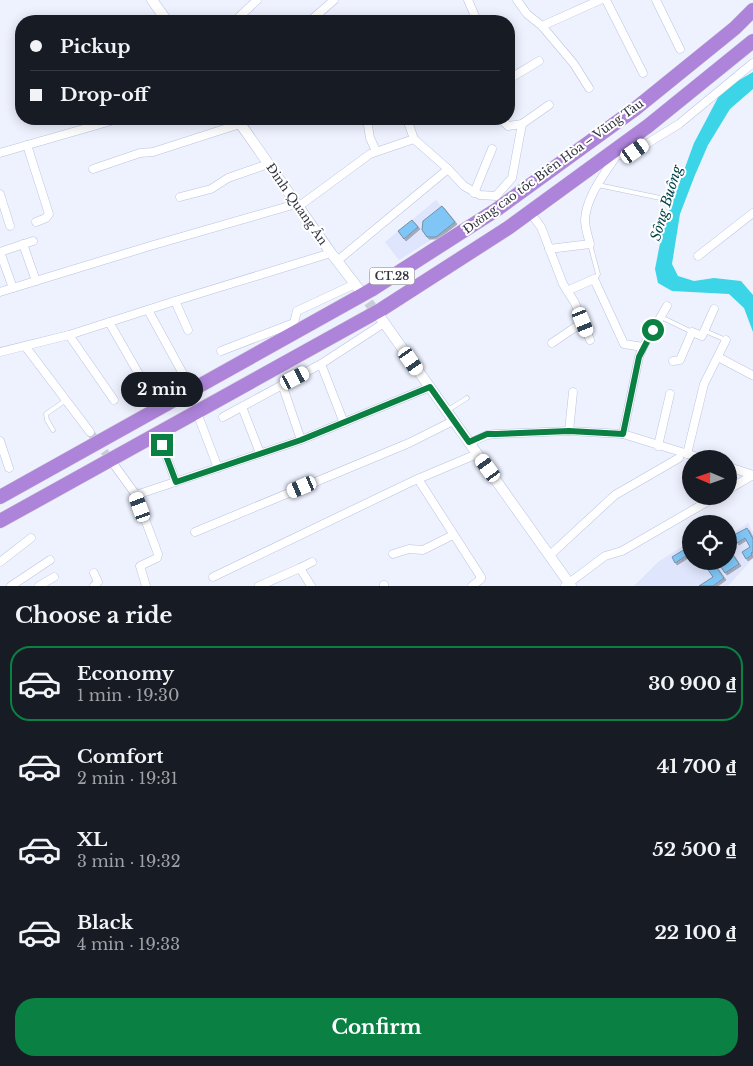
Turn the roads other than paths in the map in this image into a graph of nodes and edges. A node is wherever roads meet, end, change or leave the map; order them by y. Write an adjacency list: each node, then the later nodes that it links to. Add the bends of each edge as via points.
1 (152, 0): 10 (street)
2 (257, 0): 11 (street)
3 (334, 0): 12 (street)
4 (468, 0): 13 (street)
5 (517, 0): 14 (street)
6 (600, 0): 14 (street)
7 (606, 0): 19 (street)
8 (656, 0): 16 (street)
9 (753, 10): 124 (highway, Đường cao tốc Biên Hòa – Vũng Tàu / CT.28, via 635,109 488,215 371,290)
10 (163, 15)
11 (241, 15)
12 (317, 15)
13 (474, 15)
14 (542, 26): 21 (street, via 574,64)
15 (753, 41): 126 (highway, Đường cao tốc Biên Hòa – Vũng Tàu / CT.28, via 648,126 508,228 382,309)
16 (680, 49)
17 (539, 61): 20 (street)
18 (753, 63): 40 (street, via 678,124 635,151 616,156)
19 (643, 73)
20 (515, 75)
21 (589, 88)
22 (549, 105): 23 (street)
23 (522, 124): 30 (street); 41 (street, via 512,178 496,196)
24 (88, 125): 31 (street)
25 (99, 125): 31 (street)
26 (230, 125): 38 (street)
27 (241, 125): 37 (street, Đinh Quang Ân)
28 (368, 125): 35 (street)
29 (409, 125): 32 (street)
30 (515, 125)
31 (89, 128): 33 (street)
32 (414, 139): 35 (street); 39 (street)
33 (27, 145): 36 (street); 48 (street, via 49,214)
34 (492, 149): 41 (street)
35 (376, 151): 45 (street)
36 (0, 153)
37 (268, 164): 43 (street, via 228,178 216,187); 45 (street, Đinh Quang Ân)
38 (93, 169)
39 (448, 169): 41 (street); 56 (street)
40 (598, 186): 44 (lane); 52 (street, via 586,210 585,223)
41 (474, 193)
42 (0, 194): 49 (street)
43 (180, 197)
44 (664, 198)
45 (297, 205): 56 (street, Đinh Quang Ân); 58 (street)
46 (753, 213): 55 (street)
47 (535, 219): 53 (street)
48 (36, 222)
49 (10, 226)
50 (33, 241): 51 (street)
51 (23, 244): 54 (street); 58 (street)
52 (590, 244): 53 (street); 57 (lane, via 598,274)
53 (549, 249): 61 (street)
54 (0, 252): 60 (street)
55 (698, 256)
56 (334, 257): 59 (street, Đinh Quang Ân); 63 (street)
57 (594, 279): 61 (street); 79 (street, via 624,344)
58 (36, 281): 60 (street)
59 (357, 286): 80 (street, via 297,311 294,323)
60 (13, 288): 62 (street)
61 (567, 291): 70 (street)
62 (0, 292)
63 (175, 301): 66 (street); 71 (street)
64 (667, 306): 67 (street)
65 (714, 309): 72 (street)
66 (148, 310): 69 (street); 86 (street)
67 (661, 317): 73 (lane); 79 (street)
68 (382, 320): 84 (street); 88 (street)
69 (109, 322): 74 (street); 91 (street)
70 (583, 322): 75 (street); 77 (street)
71 (188, 330)
72 (704, 331): 73 (street, via 702,336); 76 (lane)
73 (692, 332): 83 (street, via 680,360)
74 (69, 335): 78 (street); 94 (street)
75 (590, 340)
76 (726, 340): 82 (street)
77 (552, 343)
78 (25, 346): 81 (street); 93 (street)
79 (643, 347): 104 (street)
80 (221, 351)
81 (0, 352)
82 (718, 357): 85 (street); 110 (street, via 704,384)
83 (672, 361)
84 (321, 364): 87 (street); 100 (street)
85 (752, 375)
86 (188, 383)
87 (282, 384): 95 (street); 105 (street)
88 (430, 387): 96 (street); 100 (street)
89 (573, 392): 102 (street)
90 (670, 394): 109 (street)
91 (152, 397)
92 (467, 398): 96 (lane)
93 (66, 400): 101 (lane, via 46,414 46,420); 103 (street)
94 (114, 400)
95 (242, 408): 97 (street); 111 (street)
96 (446, 411): 99 (street)
97 (223, 417)
98 (199, 418): 117 (street)
99 (453, 422): 107 (street); 127 (street)
100 (344, 423): 105 (street)
101 (54, 430)
102 (569, 431): 104 (street); 107 (street, via 487,434)
103 (90, 432)
104 (623, 434): 109 (street)
105 (301, 440): 111 (street)
106 (0, 441): 116 (street)
107 (469, 442): 112 (street)
108 (162, 445): 121 (street)
109 (658, 446): 113 (street)
110 (685, 450)
111 (260, 453): 117 (street)
112 (477, 454): 120 (street); 131 (street)
113 (682, 456)
114 (682, 457): 131 (street, via 614,495)
115 (115, 466): 123 (street)
116 (9, 468)
117 (218, 468): 121 (street)
118 (738, 470): 119 (street)
119 (753, 475): 122 (street)
120 (418, 479): 128 (street); 138 (street)
121 (176, 482): 123 (street)
122 (738, 484)
123 (136, 495): 143 (street, via 158,554 157,558 140,566)
124 (0, 497)
125 (701, 505): 139 (street, via 622,551 605,556)
126 (0, 520)
127 (195, 532)
128 (453, 534): 130 (street, via 423,550 410,549); 146 (street, via 481,576 479,582)
129 (31, 538): 133 (street)
130 (393, 554)
131 (550, 555): 139 (street)
132 (50, 560): 140 (street)
133 (0, 562)
134 (312, 562): 135 (street)
135 (300, 568): 144 (street); 145 (street)
136 (94, 573): 142 (street, via 98,582)
137 (54, 577): 141 (street)
138 (213, 577)
139 (568, 585)
140 (11, 586)
141 (39, 586)
142 (94, 586)
143 (146, 586)
144 (259, 586)
145 (311, 586)
146 (472, 586)

